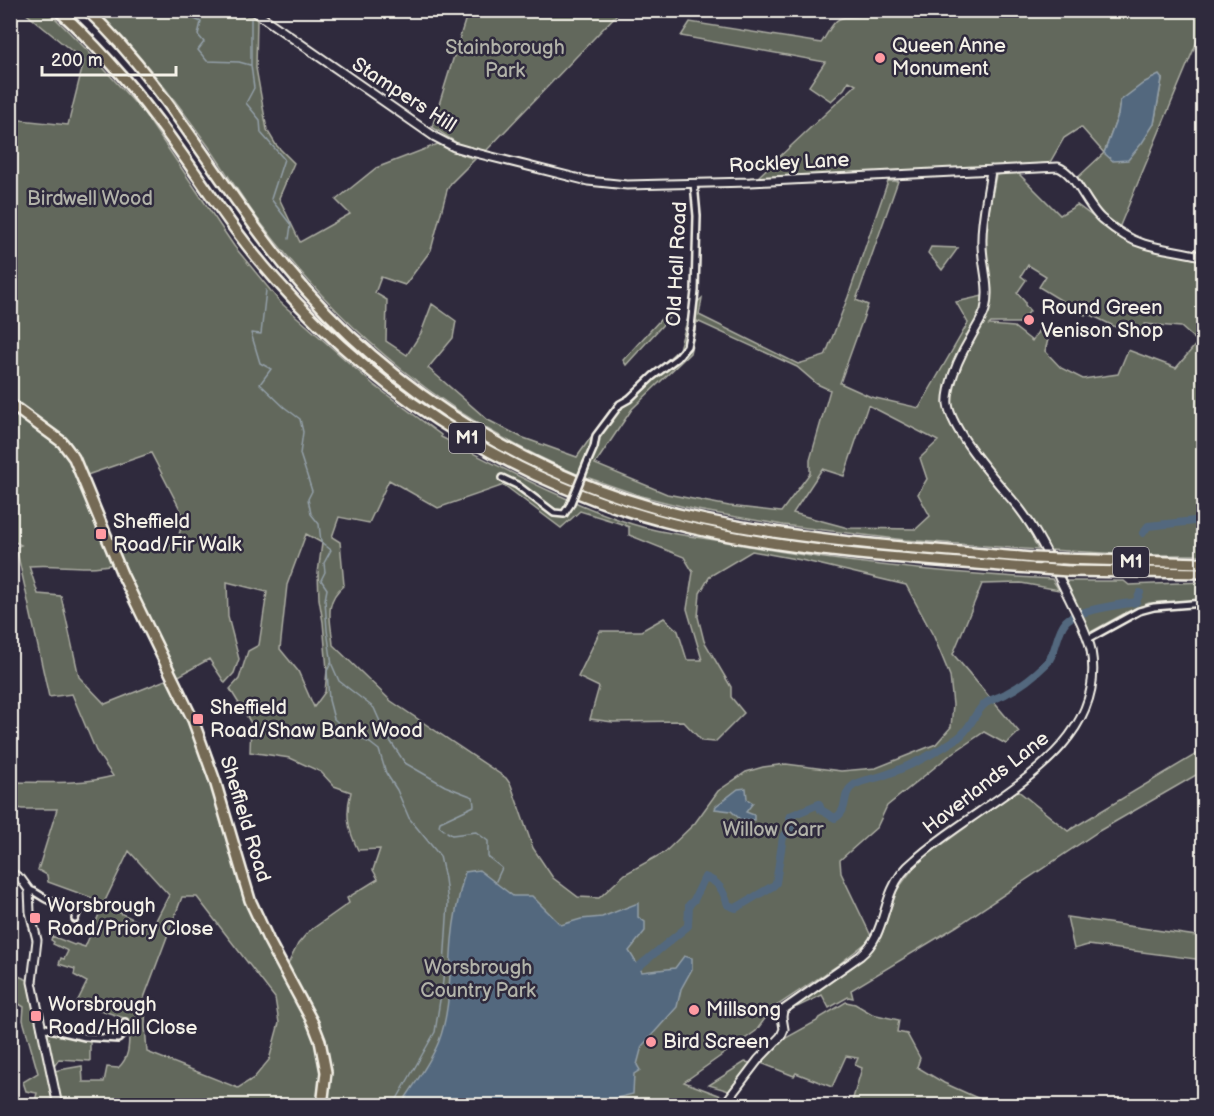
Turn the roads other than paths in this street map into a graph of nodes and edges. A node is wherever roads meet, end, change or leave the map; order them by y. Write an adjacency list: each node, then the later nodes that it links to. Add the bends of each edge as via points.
1 (58, 10): 11 (highway, M1, bridge, via 97,46 133,88 241,238 305,312 401,396 512,464 637,514 756,540 1068,571)
2 (87, 10): 10 (highway, M1, bridge, via 150,79 264,239 317,303 406,383 491,440 540,465 638,503 748,528 1059,560)
3 (252, 10): 5 (street, Stampers Hill, via 444,142)
4 (991, 170): 6 (street, Rockley Lane); 7 (street, Rockley Lane, via 1062,169 1096,214 1113,228 1145,244); 13 (street, Haverlands Lane, via 982,229 985,310 953,375 947,403 981,462 1039,539)
5 (588, 181): 6 (street, Rockley Lane, via 627,185)
6 (694, 183): 9 (street, Old Hall Road, bridge, via 695,291 687,346 620,404 596,436 564,514 554,513)
7 (1203, 257)
8 (10, 404): 22 (highway, Sheffield Road, via 62,442 75,458 122,574 194,720 250,900 320,1041 326,1072)
9 (502, 478)
10 (1203, 563)
11 (1203, 573)
12 (1203, 603): 13 (street, via 1138,612)
13 (1088, 639): 23 (street, Haverlands Lane, via 1092,684 1085,711 1071,734 1017,785 928,848 904,871 892,889 880,930 871,945 783,1010 781,1036)
14 (10, 872): 15 (street)
15 (29, 890): 16 (street); 20 (street, via 37,940 32,982)
16 (48, 901): 17 (street); 18 (street, via 73,909 77,913)
17 (51, 909)
18 (75, 919)
19 (125, 1022): 20 (street, via 124,1033 118,1039 85,1037)
20 (41, 1027): 21 (street)
21 (58, 1106)
22 (322, 1106)
23 (723, 1106)

